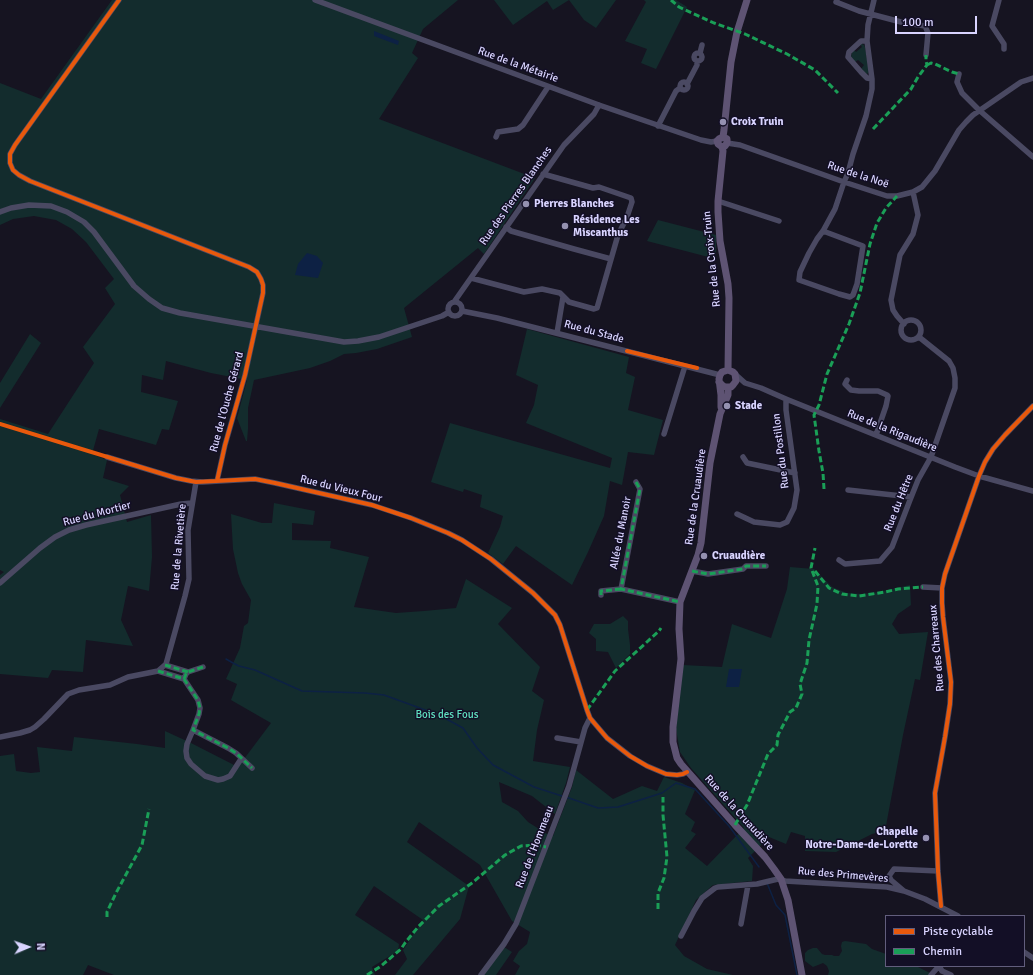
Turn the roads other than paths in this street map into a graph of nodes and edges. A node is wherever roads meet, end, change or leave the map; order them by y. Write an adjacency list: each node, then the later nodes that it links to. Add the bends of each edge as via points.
1 (119, 0): 37 (street, Rue de l'Ouche Gérard, via 15,145 10,154 10,163 13,170 30,181 256,272 263,285 263,293)
2 (315, 0): 15 (street, Rue de la Métairie)
3 (748, 0): 20 (main road, Rue de la Croix-Truin, via 737,32 731,62)
4 (837, 0): 7 (street, via 836,2)
5 (874, 0): 7 (street)
6 (999, 0): 10 (street, via 992,26 1004,44)
7 (870, 14): 8 (street); 11 (street, via 925,26 928,33)
8 (868, 41): 14 (street); 14 (street, via 861,41 849,52 848,57 867,78)
9 (702, 45): 18 (street, via 700,53 695,56 697,65 687,84 684,82 676,90)
10 (1004, 49)
11 (926, 55)
12 (959, 74): 17 (street, via 957,82 962,93)
13 (1033, 78): 17 (street, Rue de la Noë, via 1021,82)
14 (872, 79): 23 (street, via 866,116)
15 (548, 87): 16 (street, Rue de la Métairie); 19 (street, via 523,125 518,129 498,132)
16 (598, 105): 18 (street, Rue de la Métairie); 22 (street, Rue des Pierres Blanches, via 594,114 564,145)
17 (979, 110): 21 (street); 24 (street, Rue de la Noë, via 959,130 935,171 922,187)
18 (658, 126): 20 (street, Rue de la Métairie, via 701,140)
19 (496, 137)
20 (722, 142): 23 (street, Rue de la Noë, via 740,145); 25 (main road, Rue de la Croix-Truin)
21 (1033, 157)
22 (543, 174): 28 (street, Rue des Pierres Blanches); 30 (street, via 593,188 599,187 631,198 628,217 618,235)
23 (844, 182): 24 (street, Rue de la Noë, via 887,196); 29 (street, via 835,209)
24 (913, 192): 36 (street, via 918,215 913,234 900,255 891,300 893,310)
25 (718, 201): 27 (street); 41 (main road, Rue de la Croix-Truin, via 720,241 729,298)
26 (0, 212): 37 (street, via 29,205 51,206 67,212 84,222 94,232 134,286 162,308)
27 (779, 222)
28 (506, 227): 30 (street, via 511,231); 31 (street, Rue des Pierres Blanches)
29 (823, 230): 29 (street, via 863,246 857,284 850,297 799,280 800,272)
30 (611, 259): 32 (street, via 598,308 569,302)
31 (471, 278): 32 (street, via 524,292 542,289); 33 (street, Rue des Pierres Blanches)
32 (563, 297): 38 (street)
33 (454, 302): 34 (street, via 460,304); 35 (street, via 449,306)
34 (462, 311): 35 (street, via 456,316); 38 (street, Rue du Stade)
35 (449, 312): 37 (street, via 379,337 358,341 344,342)
36 (904, 324): 39 (street, via 902,333 906,339 913,340); 39 (street, via 909,321 918,323 921,331)
37 (256, 327): 58 (street, Rue de l'Ouche Gérard)
38 (556, 333): 40 (street, Rue du Stade)
39 (919, 337): 55 (street, Rue du Hêtre, via 949,361 955,378 955,388)
40 (685, 366): 43 (street, Rue du Stade); 51 (street)
41 (728, 370): 42 (main road); 43 (main road, via 722,372)
42 (735, 374): 45 (street, Rue de la Rigaudière); 46 (main road)
43 (720, 378): 47 (main road, via 723,386); 50 (main road)
44 (847, 380): 52 (street, via 845,384 851,390 878,391 888,396)
45 (745, 383): 46 (street, Rue de la Rigaudière); 48 (street, Rue de la Rigaudière)
46 (735, 384): 47 (main road)
47 (728, 388): 50 (main road, Rue de la Cruaudière, via 728,395)
48 (786, 399): 52 (street, Rue de la Rigaudière); 56 (street, Rue du Postillon)
49 (1033, 406): 57 (street, Rue des Charreaux, via 993,449)
50 (720, 414): 68 (main road, Rue de la Cruaudière, via 710,463 701,543)
51 (664, 434)
52 (876, 436): 55 (street, Rue de la Rigaudière)
53 (107, 457): 59 (street, Rue du Vieux Four)
54 (743, 457): 56 (street, via 748,463)
55 (931, 457): 57 (street, Rue de la Rigaudière); 63 (street, Rue du Hêtre)
56 (795, 473): 65 (street, Rue du Postillon, via 797,490 794,508 787,522 780,525 754,522)
57 (979, 476): 62 (street, Rue de la Rigaudière); 71 (street, Rue des Charreaux)
58 (217, 481): 59 (street, Rue du Vieux Four); 80 (street, Rue du Vieux Four, via 255,479 372,505 462,540 533,592 555,615)
59 (196, 482): 64 (street, Rue de la Rivetière)
60 (636, 482): 72 (street, Allée du Manoir, via 640,488)
61 (848, 490): 63 (street)
62 (1033, 491)
63 (911, 497): 66 (street, Rue du Hêtre, via 892,547 880,561 845,564)
64 (192, 503): 69 (street, Rue du Mortier, via 69,530 40,548); 75 (street, Rue de la Rivetière, via 188,530 189,579)
65 (737, 514)
66 (839, 560)
67 (766, 566): 68 (street, via 746,566 743,569 708,574)
68 (692, 571): 74 (main road, Rue de la Cruaudière)
69 (0, 583)
70 (923, 587): 71 (street)
71 (942, 588): 88 (street, Rue des Charreaux, via 951,682 949,711 935,793)
72 (621, 589): 73 (street, via 601,591); 74 (street)
73 (601, 595)
74 (680, 602): 87 (main road, Rue de la Cruaudière, via 681,659 673,742 677,758)
75 (165, 665): 77 (street); 78 (street)
76 (203, 667): 78 (street)
77 (158, 671): 79 (street); 82 (street, via 68,694 35,727)
78 (188, 672): 79 (street)
79 (184, 679): 81 (street, via 198,700 200,708)
80 (590, 718): 84 (street, Rue de l'Hommeau); 87 (street, Rue du Vieux Four, via 607,738 647,766 666,774 677,775)
81 (193, 730): 85 (street, via 228,748); 85 (street, via 187,744 187,758 205,776 223,780 230,776)
82 (0, 737)
83 (558, 738): 84 (street)
84 (581, 742): 98 (street, Rue de l'Hommeau, via 569,786 516,924)
85 (241, 759): 86 (street)
86 (252, 768)
87 (687, 772): 89 (main road, Rue de la Cruaudière, via 765,858)
88 (938, 871): 91 (street, via 894,869 889,876); 92 (street, Rue des Charreaux)
89 (781, 880): 90 (street, Rue des Primevères); 91 (street, Rue des Primevères, via 887,887); 99 (main road, Rue de la Cruaudière, via 788,900)
90 (748, 885): 94 (street); 95 (street, Rue des Primevères, via 715,888 702,898)
91 (904, 891): 92 (street)
92 (941, 906): 93 (street)
93 (956, 915)
94 (741, 924)
95 (681, 936)
96 (938, 967): 100 (street)
97 (940, 967): 101 (street)
98 (481, 975)
99 (802, 975)
100 (931, 975)
101 (951, 975)

